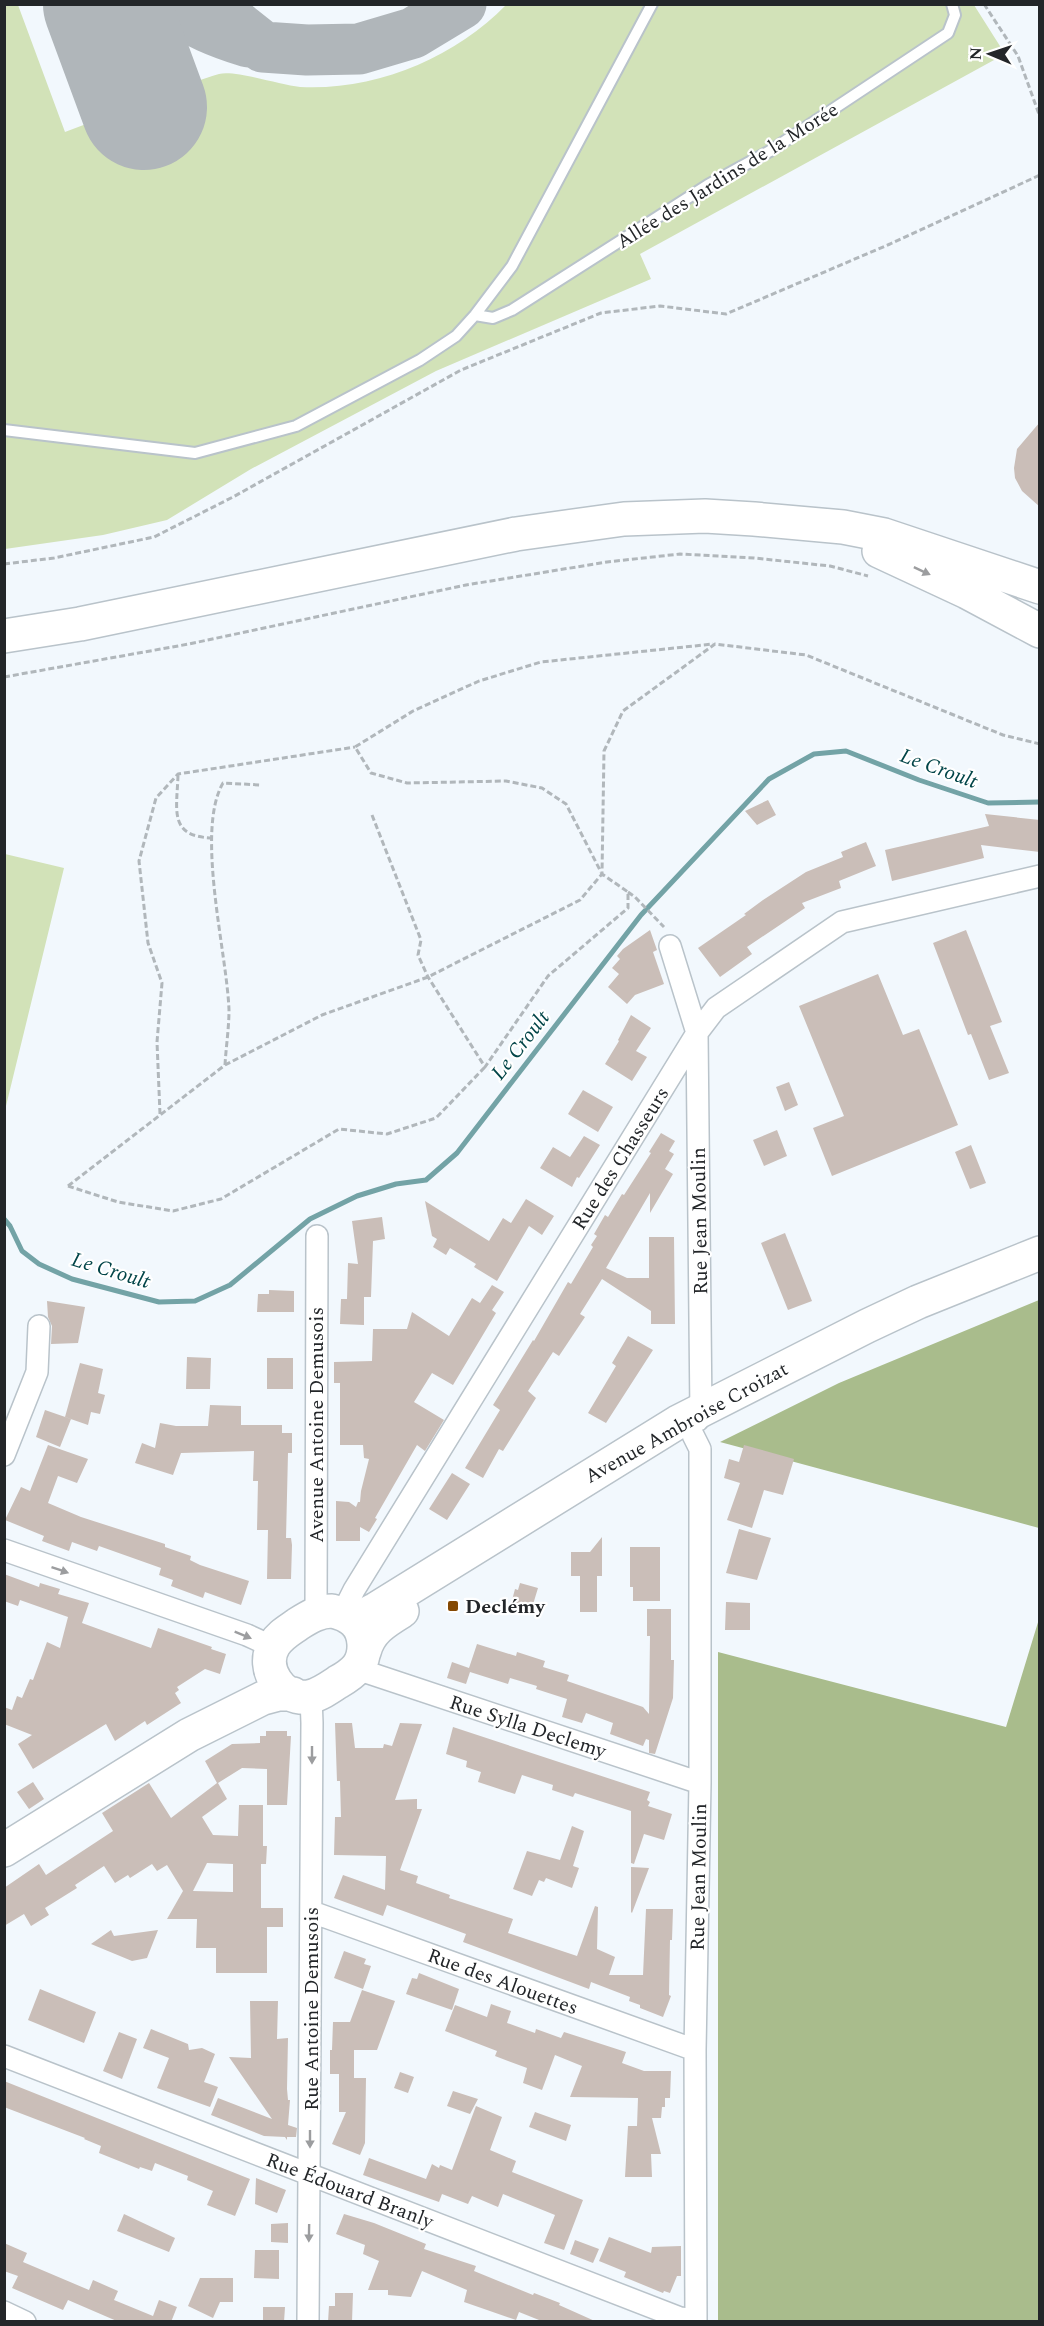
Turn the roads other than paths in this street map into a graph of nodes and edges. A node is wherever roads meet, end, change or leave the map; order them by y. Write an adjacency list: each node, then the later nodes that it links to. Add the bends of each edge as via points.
1 (652, 4): 3 (lane, via 512,266)
2 (952, 4): 3 (lane, Allée des Jardins de la Morée, via 955,15 948,33 770,151 708,185 512,310 493,318)
3 (475, 315): 4 (lane, via 456,336 420,360 296,426 243,442 195,453)
4 (4, 430)
5 (789, 522): 6 (main road, via 884,535); 7 (main road, one-way to 7, via 879,552); 8 (main road, via 705,516 574,524)
6 (1040, 586)
7 (1040, 631)
8 (4, 636)
9 (1040, 876): 11 (street, Rue des Chasseurs, via 842,922 716,1008)
10 (667, 936): 11 (street, Rue Jean Moulin)
11 (697, 1033): 16 (street, Rue Jean Moulin); 19 (street, Rue des Chasseurs)
12 (317, 1236): 19 (street, Avenue Antoine Demusois)
13 (1040, 1253): 16 (main road, Avenue Ambroise Croizat, via 877,1321)
14 (1040, 1269): 16 (main road, Avenue Ambroise Croizat)
15 (39, 1326): 17 (street, via 37,1372)
16 (697, 1422): 19 (main road, Avenue Ambroise Croizat, via 628,1452 376,1609 359,1617); 21 (main road, Avenue Ambroise Croizat, via 599,1489 382,1623 370,1636); 24 (street, Rue Jean Moulin)
17 (4, 1455)
18 (4, 1550): 20 (street, one-way to 20, via 247,1635)
19 (336, 1615): 20 (main road, via 285,1633); 21 (main road, via 355,1622 363,1632)
20 (271, 1656): 22 (main road, via 272,1675 277,1684); 23 (main road, via 263,1677 255,1685)
21 (360, 1661): 22 (main road, via 349,1676); 24 (street, Rue Sylla Declemy)
22 (302, 1696): 23 (main road, via 279,1694 263,1698); 26 (street, Rue Antoine Demusois, one-way to 26, via 312,1723)
23 (189, 1735): 25 (main road)
24 (700, 1783): 27 (street, Rue Jean Moulin)
25 (4, 1850)
26 (312, 1912): 27 (street, Rue des Alouettes); 29 (street, Rue Antoine Demusois, one-way to 29)
27 (695, 2050): 31 (street, Rue Jean Moulin)
28 (4, 2056): 29 (street, Rue Édouard Branly)
29 (310, 2175): 31 (street, Rue Édouard Branly); 33 (street, Rue Antoine Demusois, one-way to 33)
30 (4, 2312): 32 (street)
31 (696, 2321)
32 (25, 2322)
33 (308, 2322)

